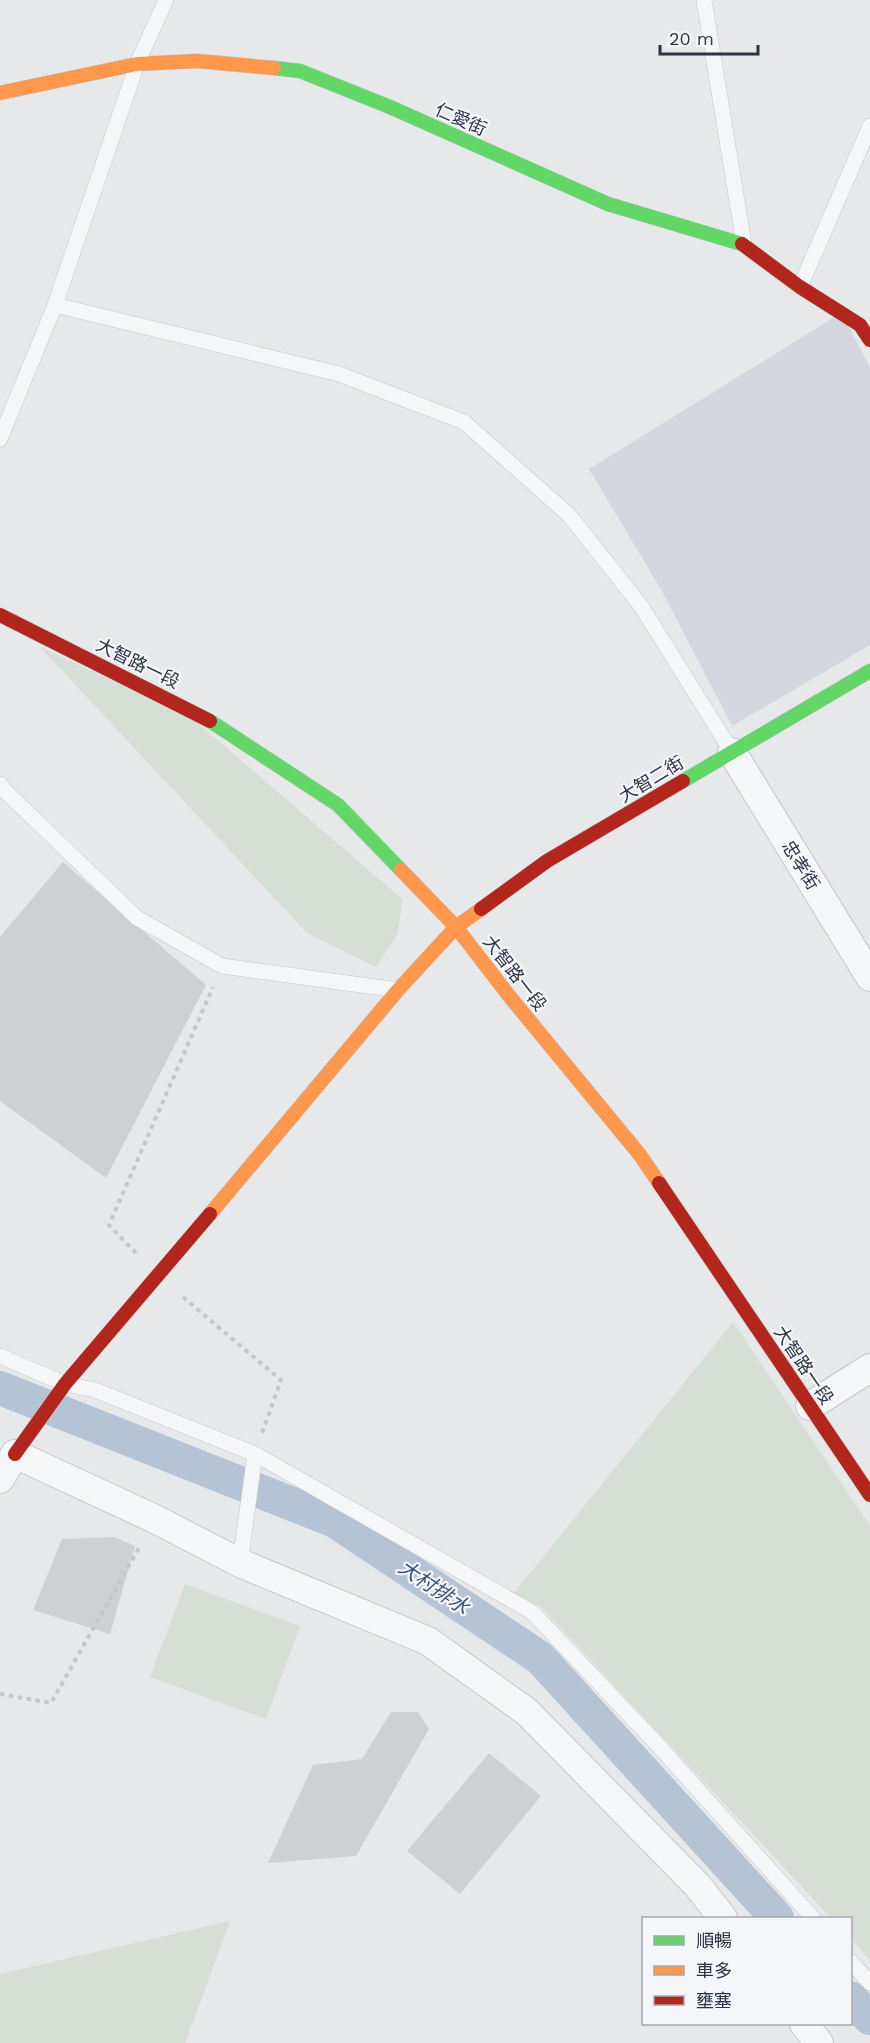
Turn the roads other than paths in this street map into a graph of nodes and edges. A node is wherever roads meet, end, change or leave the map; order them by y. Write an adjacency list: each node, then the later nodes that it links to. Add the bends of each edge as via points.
1 (166, 0): 3 (lane)
2 (704, 0): 6 (lane)
3 (137, 64): 4 (street, 仁愛街); 6 (street, 仁愛街, via 197,61 300,71 608,204); 8 (lane)
4 (0, 93)
5 (870, 126): 7 (lane)
6 (744, 244): 7 (street, 仁愛街)
7 (800, 287): 9 (street, 仁愛街, via 860,325)
8 (55, 305): 10 (lane); 13 (lane, via 339,374 464,422 569,515 641,606)
9 (870, 340)
10 (0, 439)
11 (0, 615): 15 (street, 大智路一段, via 201,715 338,805)
12 (870, 671): 13 (street, 大智二街)
13 (732, 752): 15 (street, 大智二街, via 547,861); 16 (street, 忠孝街)
14 (0, 784): 17 (lane, via 137,918 222,966)
15 (456, 927): 17 (street, 大智二街); 21 (street, 大智路一段, via 640,1155)
16 (870, 977)
17 (398, 990): 20 (street, 大智二街)
18 (0, 1356): 20 (lane)
19 (870, 1368): 21 (street)
20 (65, 1384): 22 (street, 大智二街); 23 (lane, via 95,1390)
21 (810, 1406): 25 (street, 大智路一段)
22 (9, 1451): 24 (street); 26 (street)
23 (255, 1454): 26 (lane); 28 (lane, via 532,1612)
24 (0, 1479)
25 (870, 1495)
26 (240, 1563): 27 (street, via 428,1641 527,1712 697,1885)
27 (722, 1917)
28 (812, 1917)
29 (852, 1963): 30 (lane)
30 (870, 1983)
31 (805, 2025): 32 (street)
32 (819, 2043)

